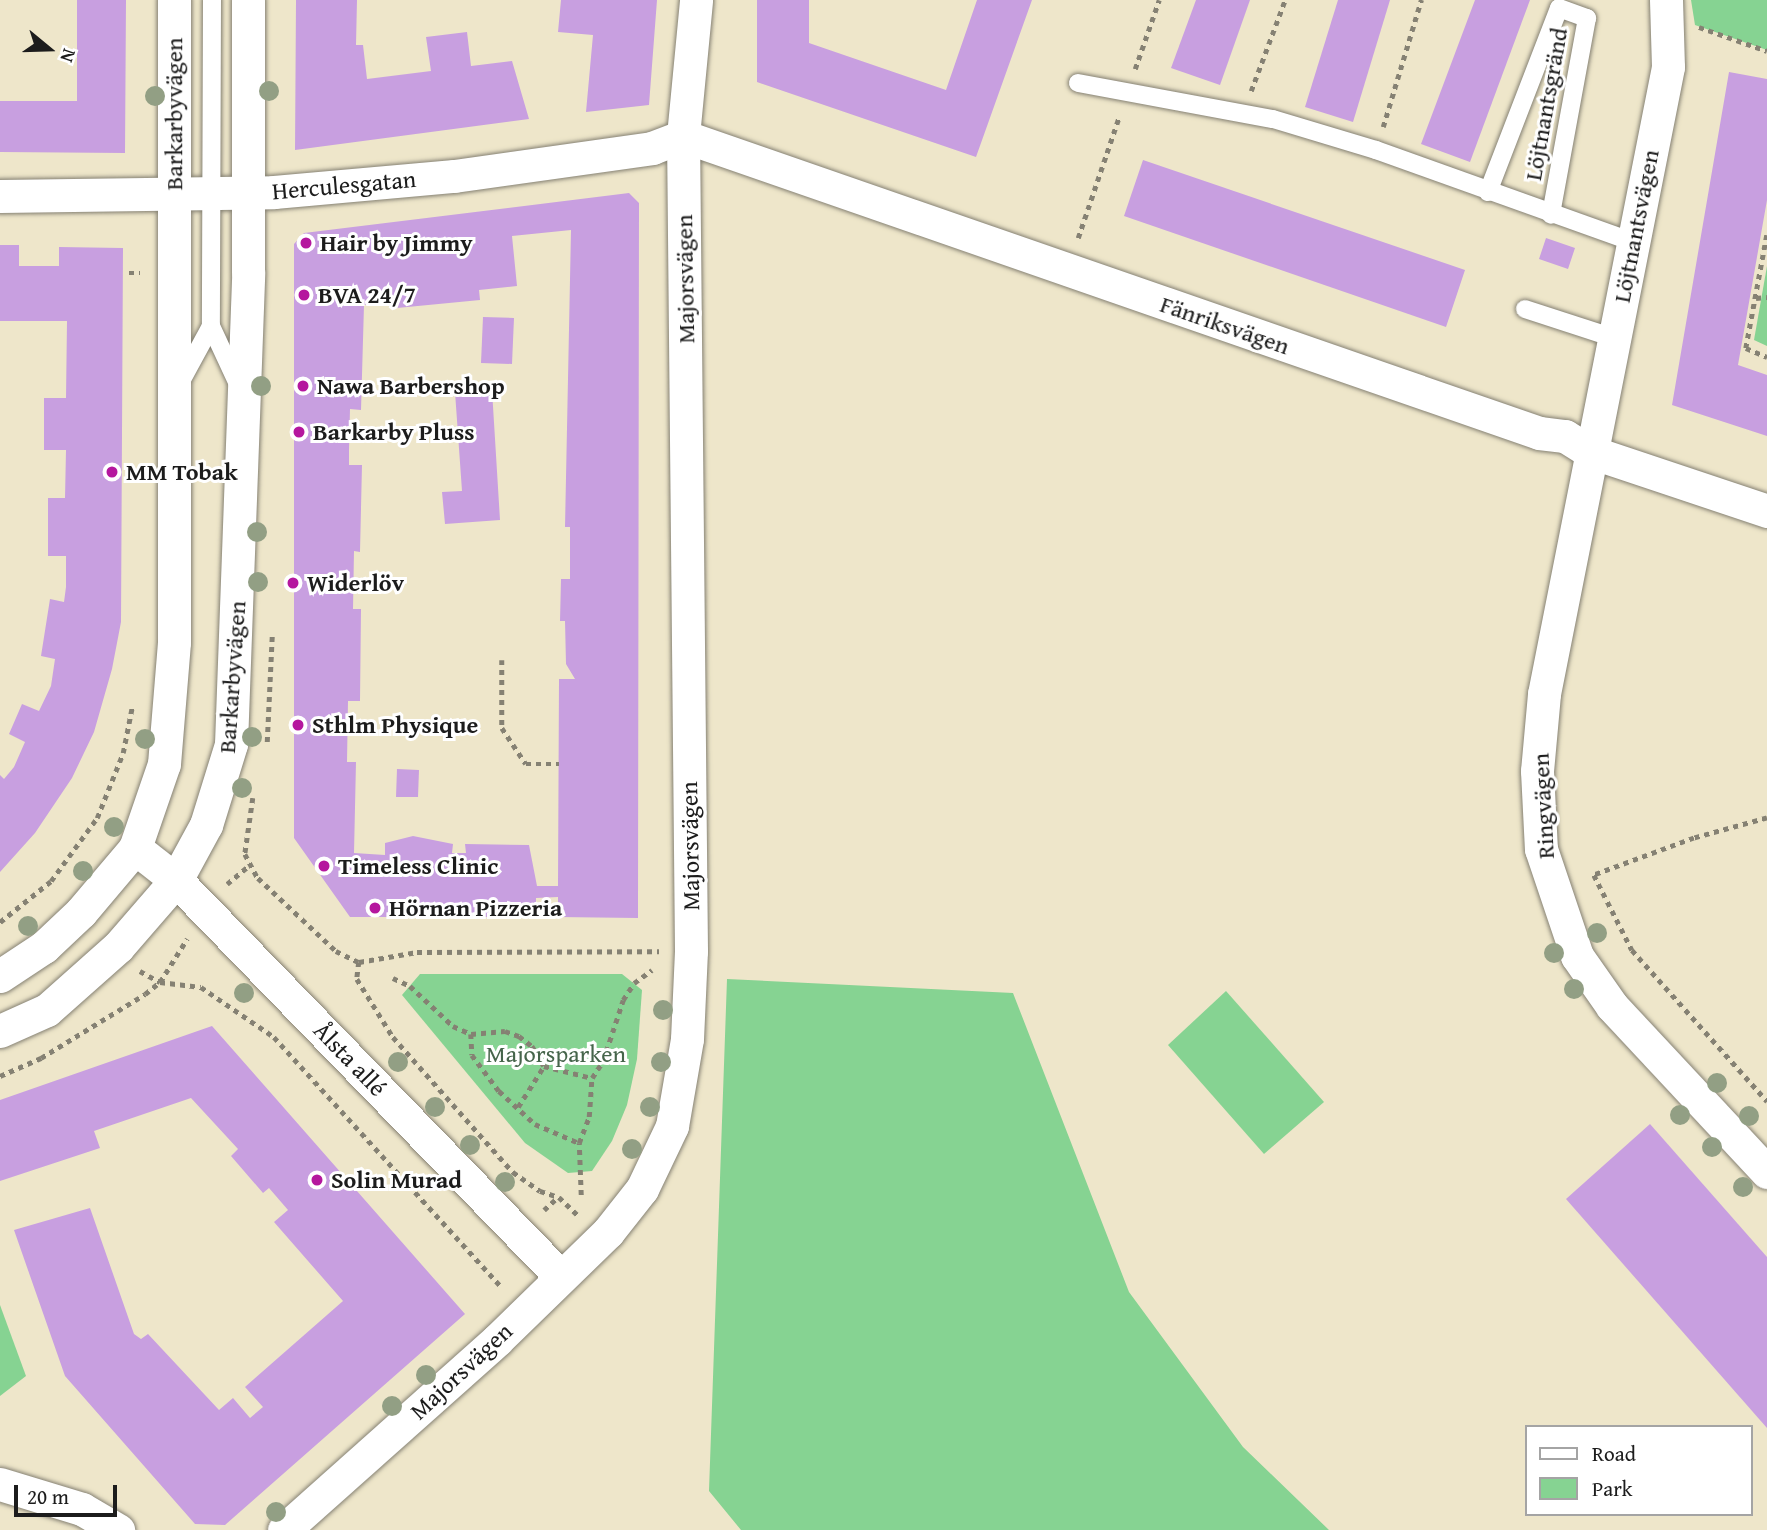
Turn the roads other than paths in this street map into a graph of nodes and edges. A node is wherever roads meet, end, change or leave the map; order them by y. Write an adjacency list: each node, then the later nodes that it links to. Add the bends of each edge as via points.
1 (174, 0): 11 (street, Barkarbyvägen)
2 (212, 0): 10 (lane, Barkarbyvägen)
3 (248, 0): 8 (street, Barkarbyvägen)
4 (696, 0): 7 (street, Majorsvägen)
5 (1667, 8): 14 (street, Löjtnantsvägen, via 1668,67)
6 (1078, 83): 9 (lane, Löjtnantsgränd, via 1243,112 1376,150)
7 (683, 136): 8 (street, Herculesgatan, via 652,148 454,176); 20 (street, Fänriksvägen, via 1539,433 1565,436); 27 (street, Majorsvägen, via 691,951 687,1039 673,1126 642,1189 601,1237)
8 (248, 192): 10 (street, Herculesgatan); 19 (street, Barkarbyvägen)
9 (1488, 192): 13 (lane, Löjtnantsgränd); 13 (lane, Löjtnantsgränd, via 1559,8 1587,18)
10 (211, 194): 11 (street, Herculesgatan); 16 (lane, Barkarbyvägen)
11 (173, 195): 12 (street, Herculesgatan); 18 (street, Barkarbyvägen)
12 (0, 196)
13 (1550, 215): 14 (lane, Löjtnantsgränd)
14 (1633, 242): 17 (street, Löjtnantsvägen)
15 (1525, 309): 17 (lane)
16 (211, 326): 18 (lane, Barkarbyvägen); 19 (lane, Barkarbyvägen)
17 (1614, 338): 20 (street, Löjtnantsvägen)
18 (173, 396): 22 (street, Barkarbyvägen, via 173,692 164,764)
19 (244, 397): 23 (street, Barkarbyvägen, via 231,744 206,825)
20 (1591, 452): 21 (street, Fänriksvägen); 26 (street, Ringvägen, via 1544,694 1537,771 1543,859 1577,956 1612,1006)
21 (1767, 511)
22 (135, 848): 23 (street, Ålsta allé); 24 (street, Barkarbyvägen, via 72,921 44,947)
23 (176, 880): 25 (street, Barkarbyvägen, via 118,947 47,1010); 27 (street, Ålsta allé)
24 (0, 976)
25 (0, 1031)
26 (1767, 1172)
27 (559, 1275): 30 (street, Majorsvägen)
28 (0, 1484): 29 (street, via 82,1509)
29 (118, 1530)
30 (284, 1530)

